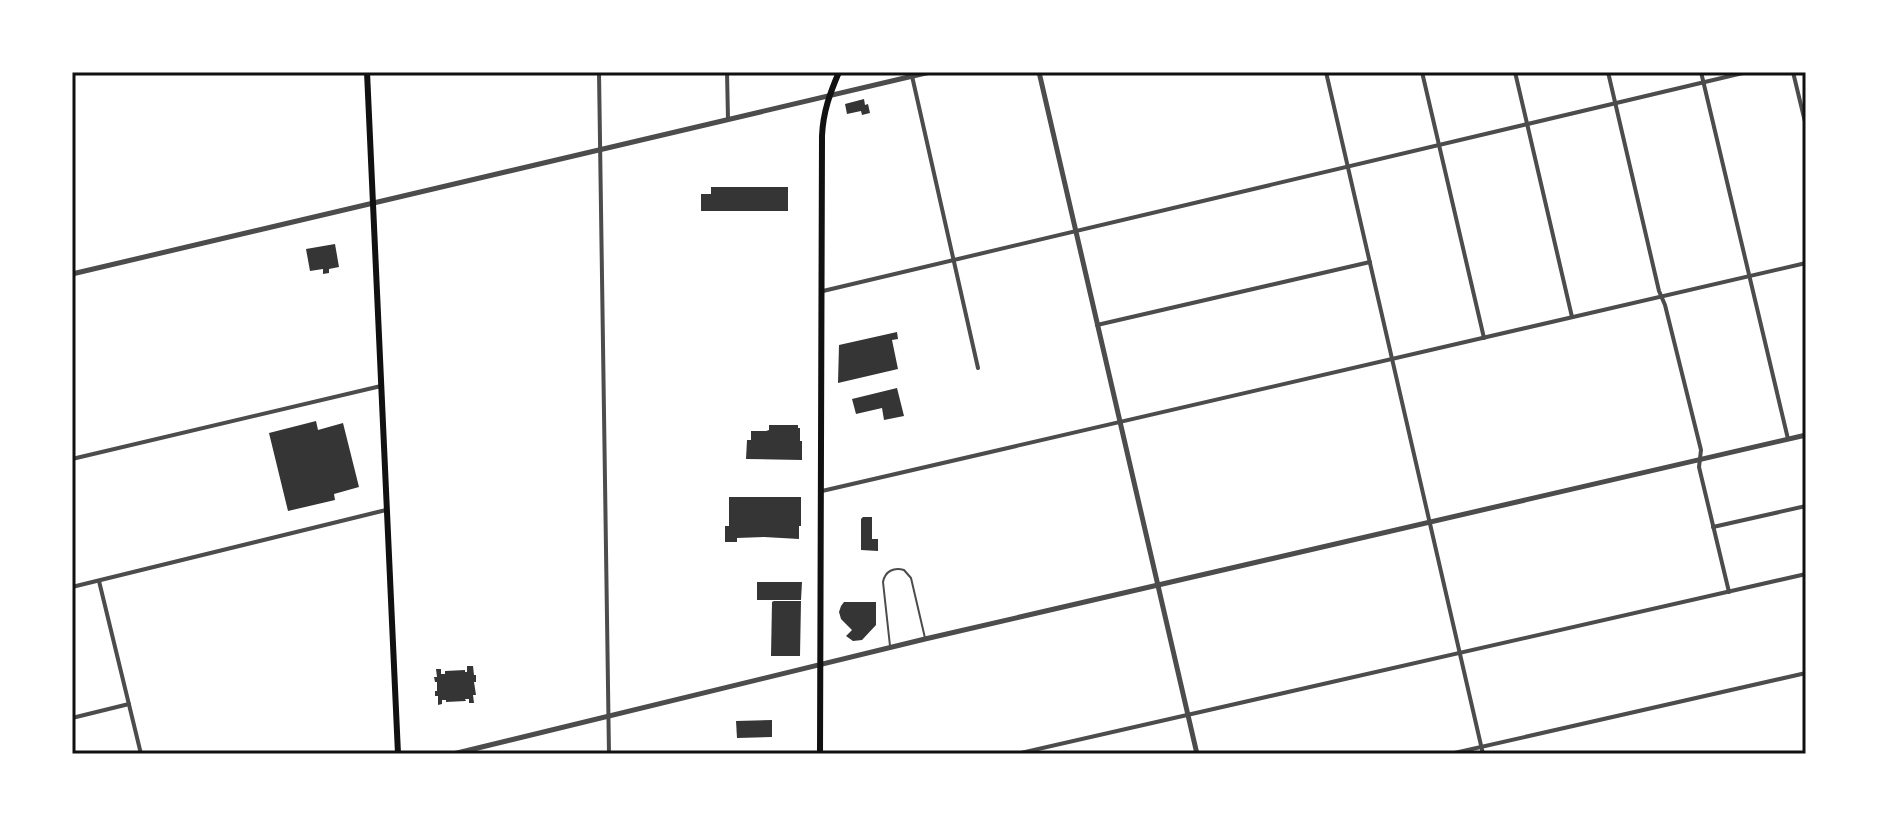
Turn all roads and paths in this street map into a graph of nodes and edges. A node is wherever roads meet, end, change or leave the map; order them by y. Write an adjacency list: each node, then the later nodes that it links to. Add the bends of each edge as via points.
1 (367, 72): 24 (main road)
2 (599, 72): 22 (street)
3 (727, 72): 18 (street)
4 (839, 72): 16 (main road)
5 (930, 72): 14 (street)
6 (1039, 72): 25 (street)
7 (1326, 72): 23 (street)
8 (1422, 72): 21 (street)
9 (1515, 72): 19 (street)
10 (1608, 72): 17 (street)
11 (1701, 72): 15 (street)
12 (1747, 72): 15 (street)
13 (1793, 72): 20 (street)
14 (912, 76): 16 (street); 26 (street)
15 (1703, 82): 17 (street); 30 (street)
16 (829, 95): 18 (street); 31 (main road, via 822,136)
17 (1615, 103): 19 (street); 32 (street)
18 (728, 119): 22 (street)
19 (1527, 124): 21 (street); 33 (street)
20 (1806, 126)
21 (1439, 145): 23 (street); 35 (street)
22 (601, 149): 24 (street); 61 (street)
23 (1348, 167): 25 (street); 27 (street)
24 (374, 203): 29 (street); 38 (main road)
25 (1076, 231): 26 (street); 34 (street)
26 (953, 260): 31 (street); 37 (street)
27 (1370, 262): 34 (street); 36 (street)
28 (1806, 263): 30 (street)
29 (72, 274)
30 (1749, 277): 32 (street); 41 (street)
31 (822, 291): 44 (main road)
32 (1662, 297): 33 (street); 43 (street)
33 (1572, 317): 35 (street)
34 (1097, 325): 39 (street)
35 (1484, 338): 36 (street)
36 (1392, 359): 39 (street); 47 (street)
37 (978, 368)
38 (381, 386): 42 (street); 46 (main road)
39 (1119, 422): 44 (street); 51 (street)
40 (1806, 435): 41 (street)
41 (1788, 439): 43 (street)
42 (72, 459)
43 (1700, 460): 47 (street); 48 (street)
44 (822, 491): 57 (main road)
45 (1806, 506): 48 (street)
46 (386, 510): 50 (street); 65 (main road)
47 (1431, 523): 51 (street); 56 (street)
48 (1713, 527): 53 (street)
49 (1806, 574): 53 (street)
50 (99, 581): 52 (street); 59 (street)
51 (1157, 585): 54 (street); 60 (street)
52 (72, 587)
53 (1729, 592): 56 (street)
54 (925, 639): 55 (street); 55 (lane, via 911,578 894,569 883,582)
55 (891, 648): 57 (street)
56 (1461, 654): 60 (street); 63 (street)
57 (822, 664): 61 (street); 68 (main road)
58 (1806, 673): 63 (street)
59 (129, 704): 62 (street); 64 (street)
60 (1188, 715): 69 (street); 70 (street)
61 (609, 716): 66 (street); 67 (street)
62 (72, 718)
63 (1482, 747): 71 (street); 72 (street)
64 (141, 754)
65 (398, 754)
66 (453, 754)
67 (609, 754)
68 (820, 754)
69 (1016, 754)
70 (1197, 754)
71 (1450, 754)
72 (1483, 754)

